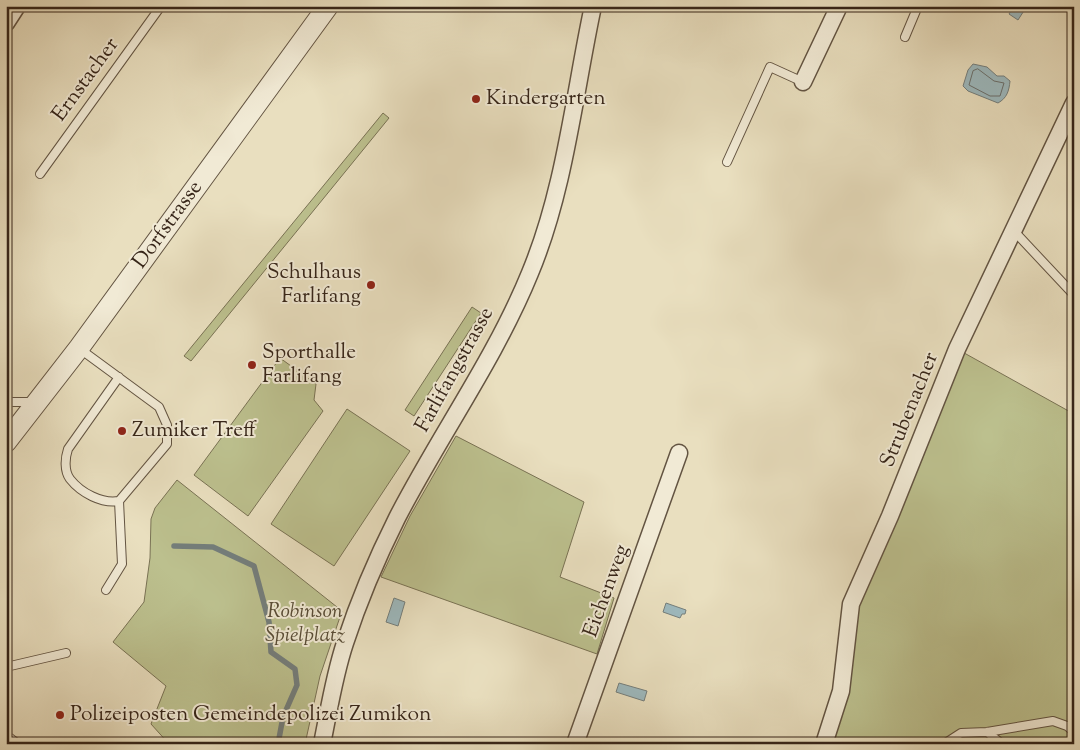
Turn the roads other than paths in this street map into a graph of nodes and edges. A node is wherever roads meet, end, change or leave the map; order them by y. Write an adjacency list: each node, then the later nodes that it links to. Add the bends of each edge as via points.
1 (17, 6): 7 (street)
2 (161, 6): 12 (lane, Ernstacher)
3 (328, 6): 15 (street, Dorfstrasse)
4 (593, 6): 29 (street, Farlifangstrasse, via 561,176 540,248 502,331 398,518 370,577 345,643)
5 (839, 6): 9 (street)
6 (918, 6): 8 (lane)
7 (6, 23)
8 (905, 37)
9 (803, 82): 11 (lane, via 770,67)
10 (1074, 104): 13 (street, Strubenacher)
11 (727, 162)
12 (40, 174)
13 (1013, 230): 14 (lane); 31 (street, Strubenacher, via 957,349 851,604 841,691)
14 (1074, 294)
15 (79, 348): 16 (lane); 18 (street, Dorfstrasse)
16 (119, 377): 21 (lane, via 159,407 167,425 167,444); 21 (lane, via 68,449 65,461 70,478 95,498 109,503)
17 (6, 402): 18 (lane)
18 (37, 402): 19 (street, Dorfstrasse)
19 (6, 442)
20 (679, 453): 30 (street, Eichenweg)
21 (119, 501): 22 (lane, via 122,564)
22 (106, 590)
23 (66, 653): 24 (lane)
24 (6, 667)
25 (987, 732): 26 (lane, via 1053,721); 32 (lane, via 961,733); 33 (lane)
26 (1074, 732)
27 (6, 735): 28 (lane)
28 (18, 744)
29 (322, 744)
30 (575, 744)
31 (824, 744)
32 (944, 744)
33 (1002, 744)

